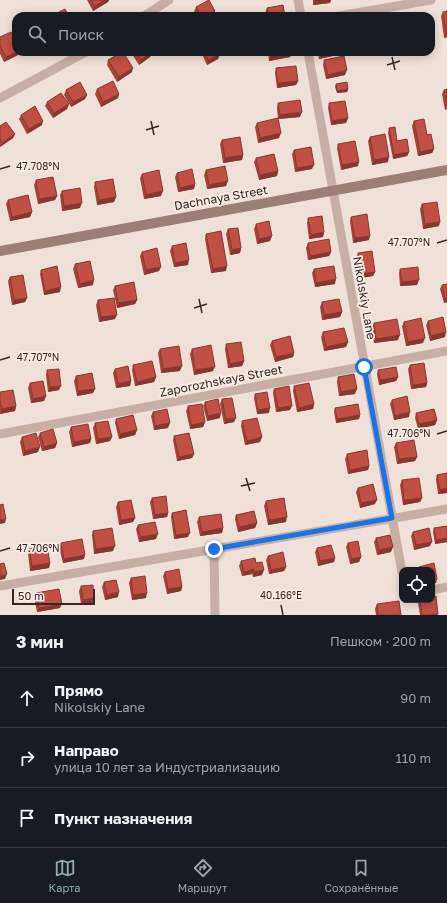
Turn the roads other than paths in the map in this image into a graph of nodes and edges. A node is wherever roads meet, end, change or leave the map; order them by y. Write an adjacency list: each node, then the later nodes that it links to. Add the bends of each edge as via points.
1 (169, 0): 4 (street)
2 (298, 0): 5 (street)
3 (431, 0): 6 (street)
4 (150, 12)
5 (300, 12)
6 (362, 12)
7 (79, 56): 9 (street)
8 (309, 56): 11 (street, Nikolskiy Lane)
9 (0, 98)
10 (447, 170): 11 (street, Dachnaya Street)
11 (333, 191): 12 (street, Dachnaya Street); 14 (street, Nikolskiy Lane)
12 (0, 251)
13 (447, 351): 14 (street, Zaporozhskaya Street)
14 (364, 367): 15 (street, Zaporozhskaya Street); 17 (street, Nikolskiy Lane)
15 (0, 434)
16 (447, 508): 17 (street)
17 (392, 518): 18 (street); 19 (street, Nikolskiy Lane)
18 (214, 549): 20 (street); 23 (street)
19 (401, 567)
20 (0, 586)
21 (447, 587): 22 (street)
22 (435, 589)
23 (215, 615)

